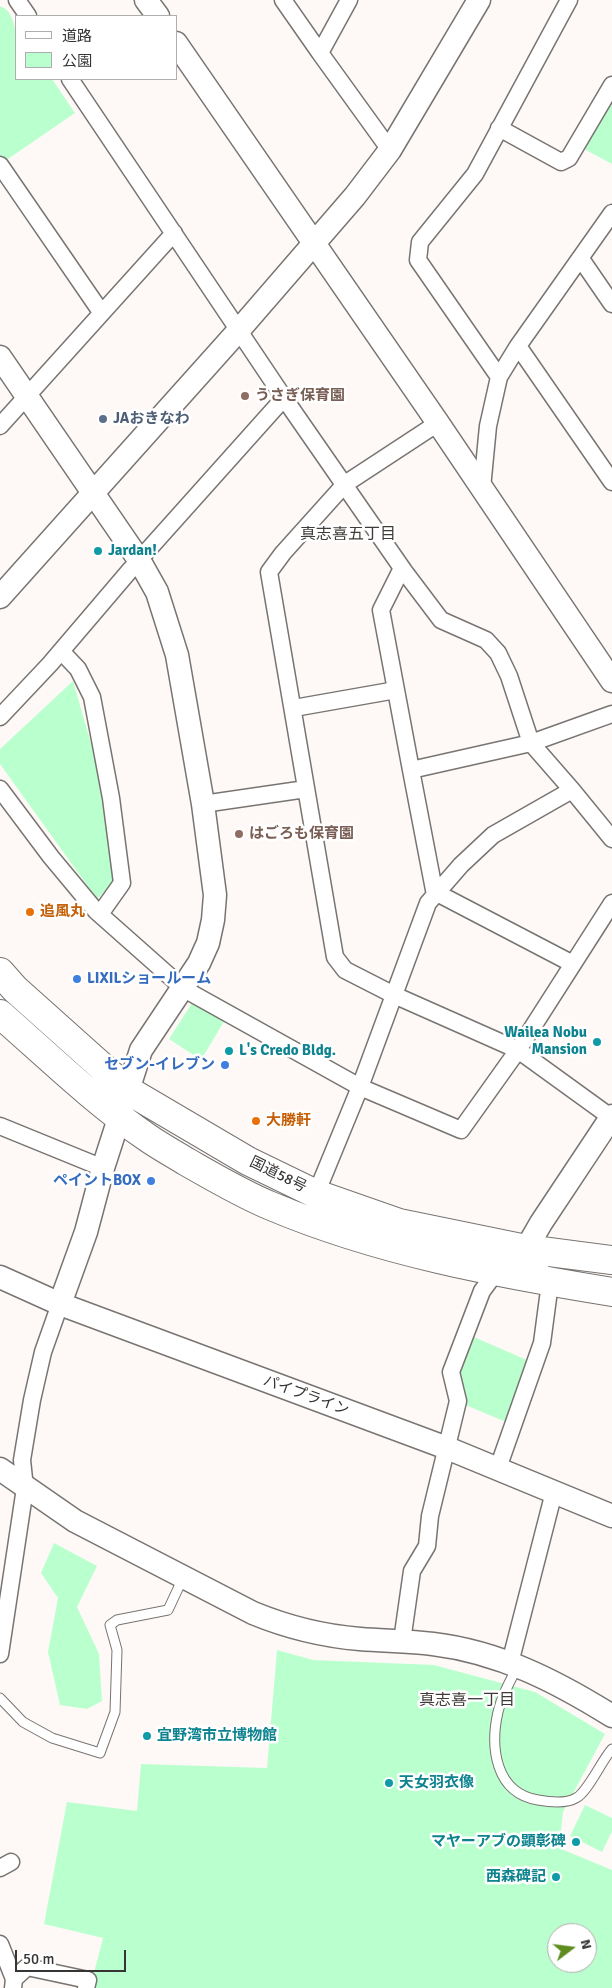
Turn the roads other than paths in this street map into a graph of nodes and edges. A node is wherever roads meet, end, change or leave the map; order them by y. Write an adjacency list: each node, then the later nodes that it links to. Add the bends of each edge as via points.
1 (146, 0): 6 (street)
2 (283, 0): 8 (street)
3 (349, 0): 8 (street)
4 (479, 0): 12 (street)
5 (568, 0): 11 (street)
6 (157, 15)
7 (178, 46): 16 (street)
8 (320, 53): 12 (street)
9 (71, 80): 15 (street)
10 (612, 85): 11 (street, via 569,158 561,162)
11 (499, 128): 23 (street, via 476,174 420,242 418,260)
12 (390, 150): 16 (street)
13 (0, 165): 19 (street)
14 (612, 213): 17 (street)
15 (174, 233): 19 (street); 20 (street)
16 (314, 243): 20 (street); 26 (street)
17 (581, 258): 18 (street); 21 (street)
18 (612, 304)
19 (101, 312): 24 (street)
20 (239, 330): 25 (street); 31 (street)
21 (518, 346): 23 (street); 28 (street)
22 (0, 357): 24 (street)
23 (499, 377): 30 (street, via 488,426)
24 (27, 396): 27 (street); 31 (street)
25 (284, 398): 29 (street); 32 (street)
26 (438, 423): 29 (street); 30 (street)
27 (0, 426)
28 (612, 482)
29 (345, 484): 33 (street); 38 (street, via 269,572)
30 (482, 488): 36 (street)
31 (92, 493): 32 (street); 34 (street)
32 (139, 560): 35 (street); 46 (street, via 157,592 177,655)
33 (402, 568): 37 (street, via 381,610); 41 (street, via 441,620 486,640 498,653)
34 (0, 598)
35 (61, 651): 40 (street); 50 (street, via 78,669 92,697 111,798 122,883)
36 (612, 681)
37 (396, 690): 38 (street); 42 (street)
38 (294, 708): 44 (street)
39 (612, 714): 41 (street)
40 (0, 717)
41 (531, 743): 42 (street); 45 (street)
42 (411, 770): 48 (street)
43 (0, 789): 50 (street, via 51,857)
44 (306, 789): 46 (street); 54 (street, via 335,958 346,970)
45 (572, 790): 47 (street); 48 (street, via 493,835)
46 (203, 804): 53 (street, via 215,895 213,920 208,943)
47 (612, 839)
48 (436, 894): 51 (street); 54 (street, via 428,903)
49 (612, 903): 51 (street)
50 (100, 914): 53 (street)
51 (573, 964): 56 (street)
52 (0, 972): 58 (highway, 国道58号)
53 (184, 989): 57 (street); 58 (street, via 141,1050)
54 (394, 995): 56 (street); 57 (street)
55 (0, 1014): 60 (highway, 国道58号)
56 (518, 1050): 57 (street, via 461,1130); 59 (street)
57 (360, 1087): 63 (street)
58 (129, 1091): 60 (street); 63 (highway, 国道58号, via 248,1161)
59 (612, 1117): 64 (street)
60 (120, 1118): 62 (street); 66 (highway, 国道58号, via 150,1140 223,1183 271,1206 403,1251)
61 (0, 1126): 62 (street)
62 (103, 1168): 70 (street, via 86,1232)
63 (316, 1194): 64 (highway, 国道58号, via 399,1222)
64 (526, 1248): 65 (highway, 国道58号); 66 (street); 68 (street)
65 (612, 1260)
66 (496, 1272): 68 (highway, 国道58号); 71 (street, via 482,1291 451,1372 458,1401)
67 (0, 1277): 70 (street, パイプライン)
68 (550, 1282): 69 (highway, 国道58号); 72 (street, via 542,1343)
69 (612, 1292)
70 (60, 1304): 71 (street, パイプライン); 74 (street, via 43,1352 32,1400 22,1460)
71 (447, 1448): 72 (street, パイプライン); 79 (street, via 430,1516 427,1546 412,1571)
72 (498, 1468): 75 (street, パイプライン)
73 (0, 1470): 74 (street)
74 (25, 1488): 77 (street, via 75,1521); 78 (street)
75 (554, 1492): 76 (street, パイプライン); 81 (street)
76 (612, 1516)
77 (184, 1578): 79 (street, via 277,1622 359,1639); 82 (lane, via 168,1610 117,1620 110,1625 117,1650 115,1712 100,1754 52,1738 23,1722)
78 (5, 1580): 80 (street)
79 (402, 1641): 81 (street, via 452,1647)
80 (0, 1654)
81 (514, 1664): 83 (street, via 573,1691); 84 (lane, via 495,1732 501,1773 510,1788 526,1798 559,1802 576,1798 584,1792)
82 (0, 1698)
83 (612, 1716)
84 (612, 1749)
85 (0, 1944): 86 (street)
86 (14, 1983): 87 (street, via 27,1967 88,1980)
87 (86, 1988)

